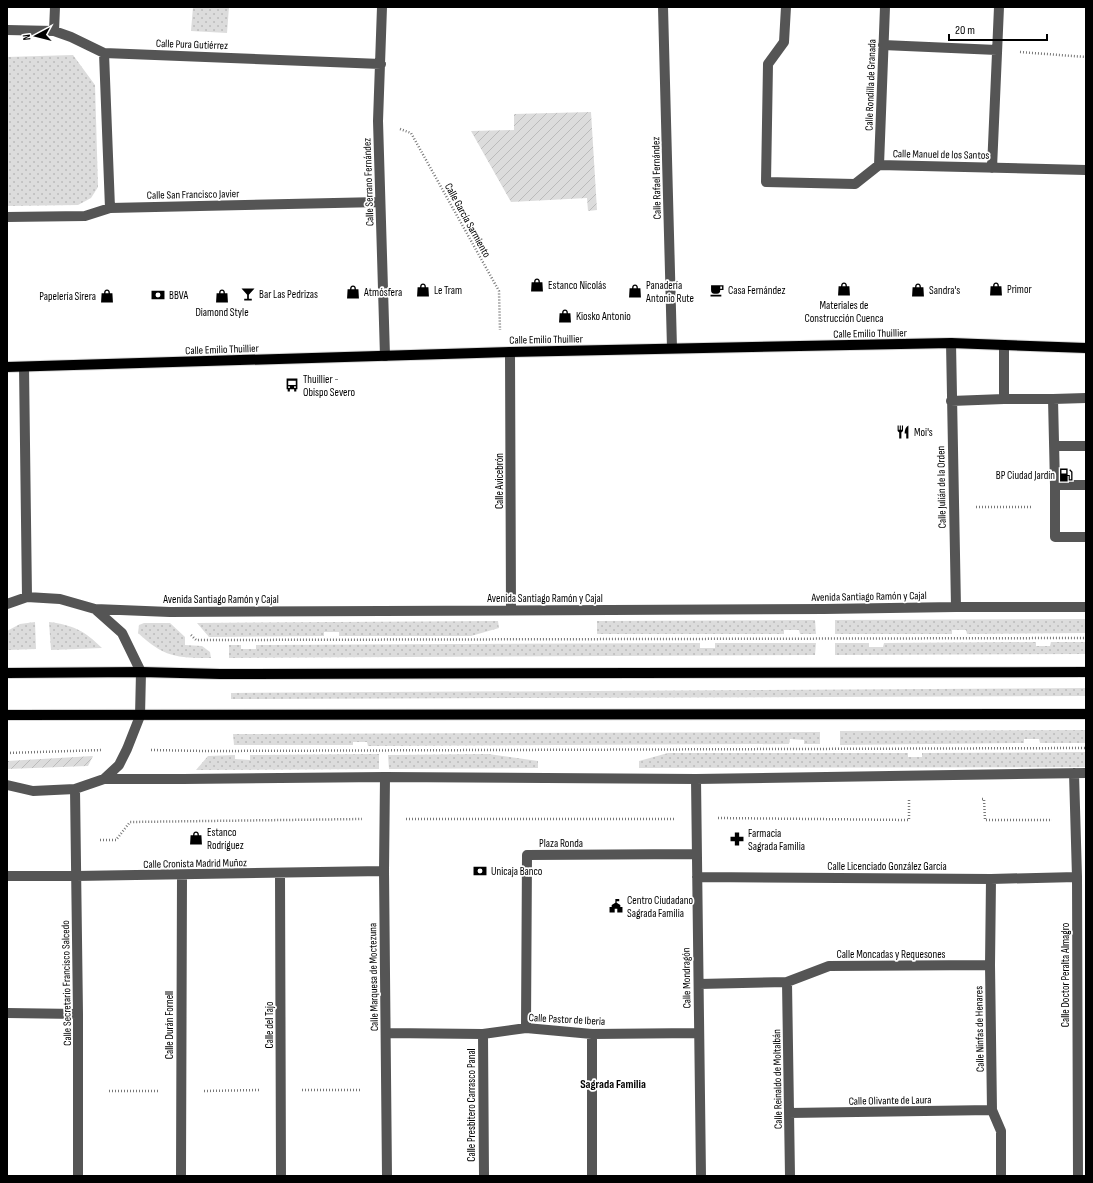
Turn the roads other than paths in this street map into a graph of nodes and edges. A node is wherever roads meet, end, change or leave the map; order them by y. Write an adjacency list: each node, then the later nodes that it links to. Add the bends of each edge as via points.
1 (55, 7): 8 (street)
2 (382, 7): 12 (street, Calle Serrano Fernández)
3 (663, 7): 21 (street, Calle Rafael Fernández)
4 (786, 7): 13 (street, Calle Manuel de los Santos, via 784,42 768,64 766,182 855,184)
5 (885, 7): 9 (street, Calle Rondilla de Granada)
6 (999, 7): 10 (street)
7 (7, 30): 8 (street, Calle Pura Gutiérrez)
8 (54, 31): 11 (street, Calle Pura Gutiérrez)
9 (883, 45): 10 (street); 13 (street, Calle Rondilla de Granada)
10 (997, 50): 14 (street)
11 (104, 53): 12 (street, Calle Pura Gutiérrez); 17 (street)
12 (380, 64): 16 (street, Calle Serrano Fernández)
13 (879, 165): 14 (street, Calle Manuel de los Santos)
14 (992, 168): 15 (street, Calle Manuel de los Santos)
15 (1086, 170)
16 (380, 202): 17 (street, Calle San Francisco Javier); 24 (street, Calle Serrano Fernández)
17 (110, 208): 18 (street, Calle San Francisco Javier, via 85,216)
18 (7, 217)
19 (951, 343): 20 (main road, Calle Emilio Thuillier); 21 (main road, Calle Emilio Thuillier); 30 (street, Calle Julián de la Orden)
20 (1004, 345): 22 (main road, Calle Emilio Thuillier); 28 (street)
21 (672, 348): 23 (main road, Calle Emilio Thuillier)
22 (1086, 348)
23 (505, 352): 24 (main road, Calle Emilio Thuillier); 41 (street, Calle Avicebrón)
24 (385, 356): 26 (main road, Calle Emilio Thuillier)
25 (7, 367): 26 (main road, Calle Emilio Thuillier)
26 (24, 367): 36 (street)
27 (1086, 398): 29 (street)
28 (1004, 399): 29 (street); 30 (street)
29 (1053, 399): 31 (street)
30 (951, 401): 38 (street, Calle Julián de la Orden)
31 (1054, 446): 32 (street); 33 (street)
32 (1086, 446)
33 (1054, 485): 34 (street); 35 (street, via 1055,537)
34 (1086, 485)
35 (1086, 537)
36 (27, 597): 37 (street, Avenida Santiago Ramón y Cajal); 40 (street, Avenida Santiago Ramón y Cajal, via 60,599)
37 (7, 604)
38 (956, 607): 39 (street, Avenida Santiago Ramón y Cajal); 41 (street, Avenida Santiago Ramón y Cajal, via 824,610)
39 (1086, 607)
40 (95, 609): 41 (street, Avenida Santiago Ramón y Cajal, via 170,612); 43 (street, via 122,633)
41 (511, 610)
42 (7, 672): 43 (main road)
43 (141, 672): 44 (main road); 47 (street)
44 (1086, 672)
45 (1086, 714): 47 (main road)
46 (7, 715): 47 (main road)
47 (140, 716): 51 (street, via 119,765)
48 (1074, 773): 49 (street); 52 (street); 62 (street, Calle Doctor Peralta Almagro)
49 (1086, 773)
50 (384, 777): 51 (street); 52 (street); 56 (street, Calle Marquesa de Moctezuna)
51 (104, 779): 54 (street)
52 (696, 779): 55 (street, Calle Mondragón)
53 (7, 785): 54 (street, via 33,791)
54 (75, 789): 60 (street, Calle Secretario Francisco Salcedo)
55 (697, 854): 61 (street, Calle Mondragón); 69 (street, Plaza Ronda, via 527,855)
56 (384, 872): 57 (street, Calle Cronista Madrid Muñoz); 70 (street, Calle Marquesa de Moctezuna)
57 (280, 874): 58 (street, Calle Cronista Madrid Muñoz); 78 (street, Calle del Tajo)
58 (182, 875): 60 (street, Calle Cronista Madrid Muñoz); 77 (street, Calle Durán Fornell)
59 (7, 876): 60 (street, Calle Cronista Madrid Muñoz)
60 (76, 876): 68 (street, Calle Secretario Francisco Salcedo)
61 (697, 877): 63 (street, Calle Licenciado González García); 66 (street, Calle Mondragón)
62 (1077, 878): 63 (street, Calle Licenciado González García); 85 (street, Calle Doctor Peralta Almagro)
63 (991, 879): 64 (street, Calle Ninfas de Henares)
64 (990, 965): 65 (street, Calle Moncadas y Requesones, via 829,966); 74 (street, Calle Ninfas de Henares)
65 (787, 982): 66 (street, Calle Moncadas y Requesones); 75 (street, Calle Reinaldo de Moltalbán)
66 (698, 984): 71 (street, Calle Mondragón)
67 (7, 1013): 68 (street)
68 (78, 1014): 76 (street, Calle Secretario Francisco Salcedo)
69 (526, 1028): 72 (street, Calle Pastor de Iberia); 73 (street, Calle Pastor de Iberia)
70 (386, 1033): 72 (street, Calle Pastor de Iberia); 79 (street, Calle Marquesa de Moctezuna)
71 (699, 1033): 73 (street, Calle Pastor de Iberia); 82 (street, Calle Mondragón)
72 (483, 1034): 80 (street, Calle Presbitero Carrasco Panal)
73 (592, 1034): 81 (street)
74 (992, 1110): 75 (street, Calle Olivante de Laura); 84 (street, Calle Ninfas de Henares, via 1001,1131)
75 (789, 1113): 83 (street, Calle Reinaldo de Moltalbán)
76 (78, 1176)
77 (181, 1176)
78 (282, 1176)
79 (387, 1176)
80 (484, 1176)
81 (592, 1176)
82 (701, 1176)
83 (790, 1176)
84 (1001, 1176)
85 (1078, 1176)

